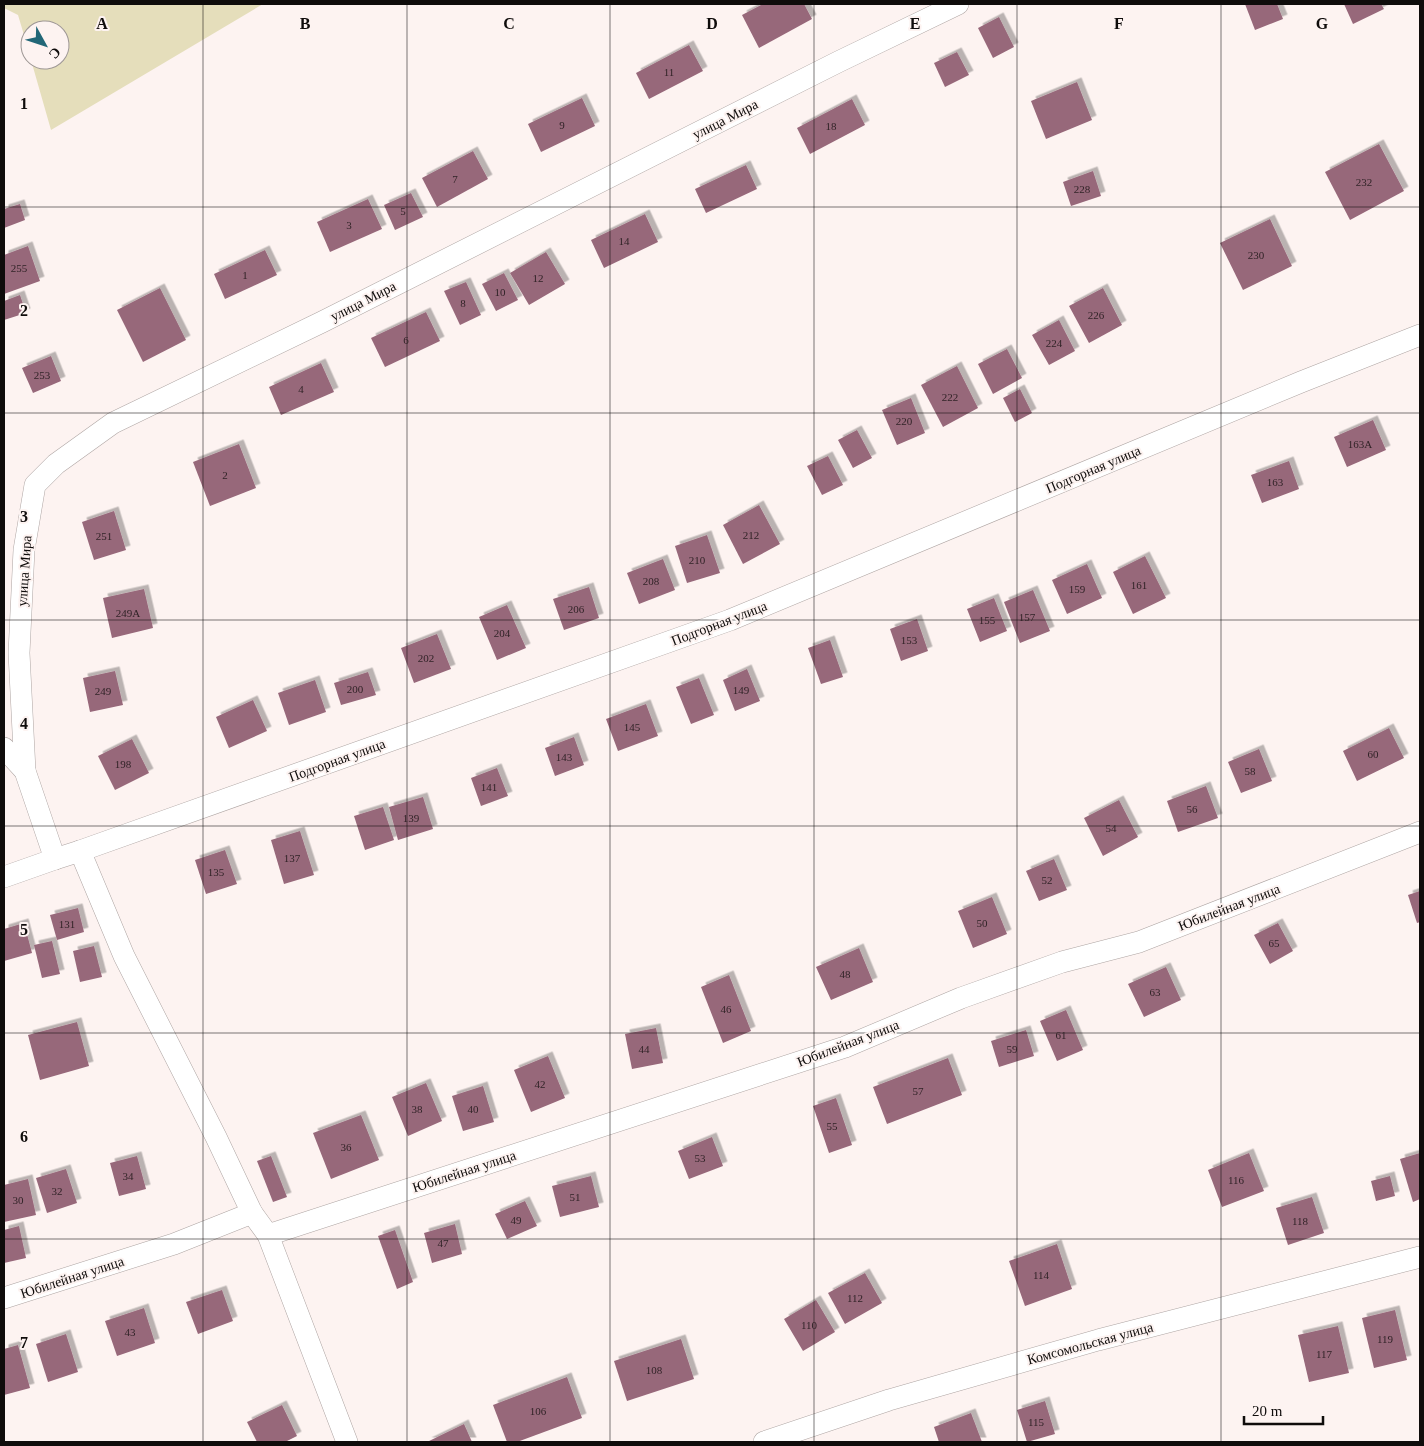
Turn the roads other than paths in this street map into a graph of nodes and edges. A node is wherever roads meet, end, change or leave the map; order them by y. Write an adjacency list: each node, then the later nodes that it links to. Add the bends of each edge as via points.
1 (958, 4): 4 (street, улица Мира, via 113,423 56,464 35,485 24,550 19,653)
2 (1420, 335): 6 (street, Подгорная улица, via 730,620)
3 (4, 748): 4 (street)
4 (25, 771): 7 (street)
5 (1420, 832): 10 (street, Юбилейная улица, via 1139,942 1062,962 962,998 845,1047)
6 (80, 852): 7 (street, Подгорная улица); 9 (street, via 124,956)
7 (55, 859): 8 (street, Подгорная улица)
8 (4, 876)
9 (252, 1213): 10 (street); 12 (street, Юбилейная улица, via 174,1244)
10 (268, 1235): 13 (street)
11 (1420, 1257): 14 (street, Комсомольская улица, via 1098,1340 889,1400)
12 (4, 1298)
13 (347, 1442)
14 (764, 1442)

